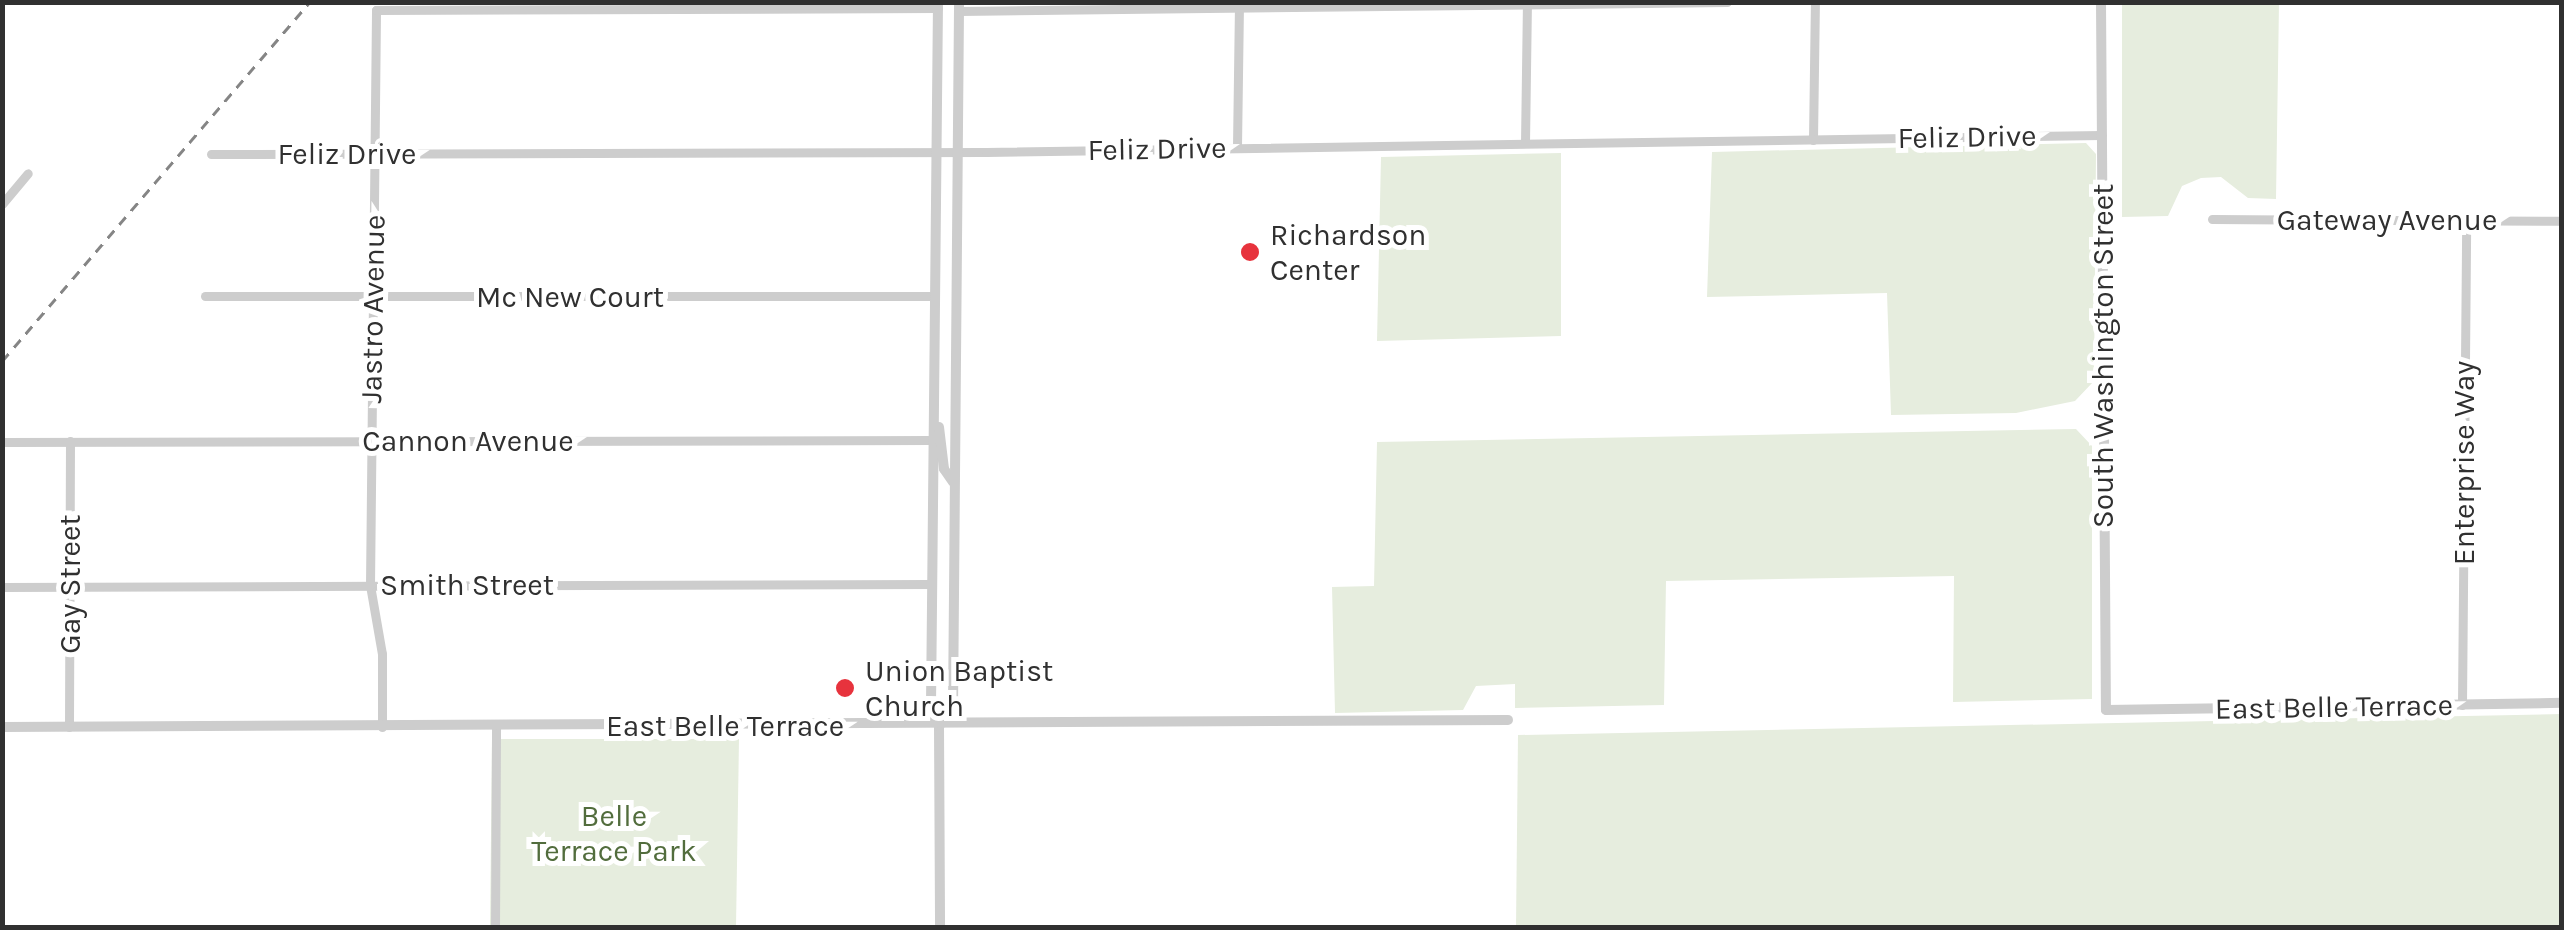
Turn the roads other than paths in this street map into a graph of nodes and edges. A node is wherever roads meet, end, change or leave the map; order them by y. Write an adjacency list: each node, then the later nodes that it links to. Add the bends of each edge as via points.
1 (1727, 2): 4 (street)
2 (1814, 2): 9 (street)
3 (2102, 2): 8 (street, South Washington Street)
4 (1527, 4): 6 (street); 10 (street)
5 (938, 5): 12 (street); 15 (street, Jastro Avenue, via 376,10)
6 (1239, 6): 7 (street); 11 (street)
7 (960, 7): 13 (street)
8 (2102, 135): 9 (street, Feliz Drive); 36 (street, South Washington Street)
9 (1813, 140): 10 (street, Feliz Drive)
10 (1525, 144): 11 (street, Feliz Drive)
11 (1237, 147): 13 (street, Feliz Drive)
12 (936, 152): 13 (street, Feliz Drive); 15 (street, Feliz Drive); 22 (street)
13 (958, 152): 29 (street)
14 (212, 154): 15 (street, Feliz Drive)
15 (374, 154): 23 (street, Jastro Avenue)
16 (28, 172): 17 (street)
17 (2, 204)
18 (2212, 218): 19 (street, Gateway Avenue)
19 (2466, 221): 20 (street, Gateway Avenue); 35 (street, Enterprise Way)
20 (2562, 222)
21 (206, 296): 23 (street, Mc New Court)
22 (935, 296): 23 (street, Mc New Court); 24 (street)
23 (373, 298): 27 (street, Jastro Avenue)
24 (934, 386): 25 (street); 29 (street, via 944,470)
25 (933, 440): 27 (street, Cannon Avenue); 30 (street)
26 (70, 441): 27 (street, Cannon Avenue); 28 (street, Cannon Avenue); 32 (street, Gay Street)
27 (372, 441): 31 (street, Jastro Avenue)
28 (2, 442)
29 (954, 484): 39 (street, via 953,710)
30 (931, 584): 31 (street, Smith Street); 39 (street, via 932,706)
31 (370, 585): 32 (street, Smith Street); 41 (street, Jastro Avenue, via 382,654)
32 (71, 586): 33 (street, Smith Street); 38 (street, Gay Street)
33 (2, 587)
34 (2562, 702): 35 (street, East Belle Terrace)
35 (2462, 704): 36 (street, East Belle Terrace)
36 (2106, 710)
37 (1508, 720): 39 (street, East Belle Terrace)
38 (69, 726): 40 (street, East Belle Terrace); 41 (street, East Belle Terrace)
39 (939, 726): 42 (street, East Belle Terrace); 44 (street)
40 (2, 727)
41 (382, 727): 42 (street, East Belle Terrace)
42 (496, 727): 43 (street)
43 (496, 928)
44 (940, 928)

